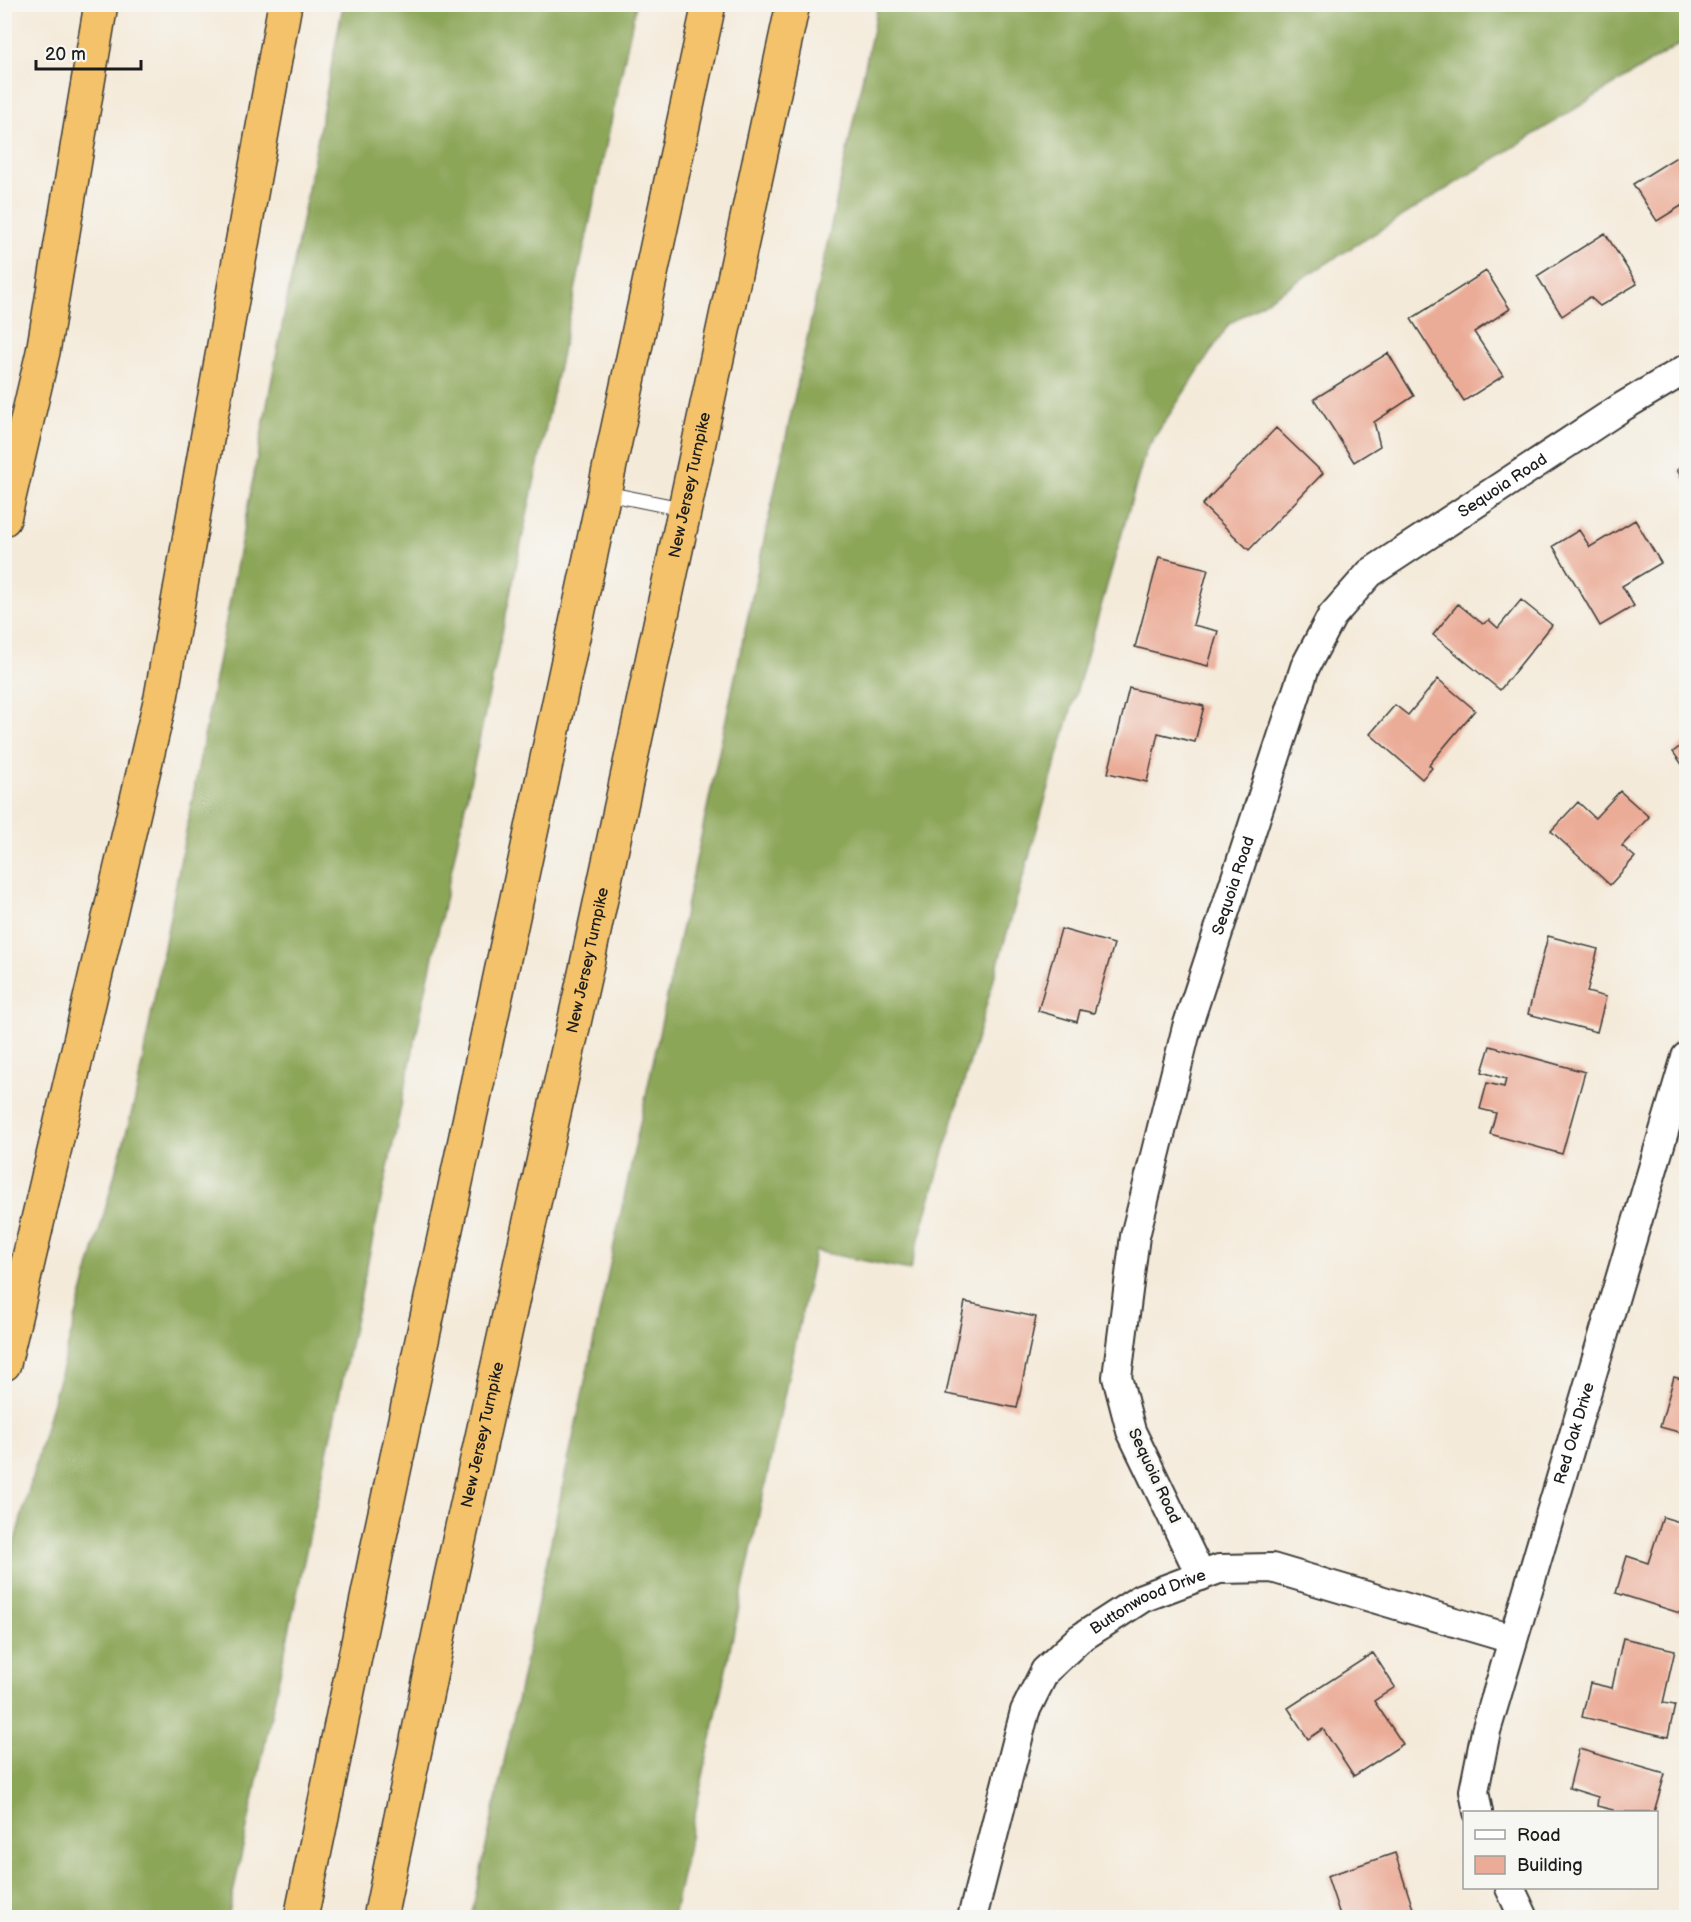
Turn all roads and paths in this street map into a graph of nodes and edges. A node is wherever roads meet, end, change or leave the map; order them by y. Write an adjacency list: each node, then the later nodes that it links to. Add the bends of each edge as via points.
1 (101, 4): 8 (highway, via 43,352)
2 (285, 4): 10 (highway, via 160,697)
3 (709, 4): 6 (highway)
4 (793, 4): 7 (highway, New Jersey Turnpike)
5 (1686, 369): 11 (street, Sequoia Road, via 1370,573 1332,616 1305,667 1187,1027 1135,1236 1117,1377 1131,1431)
6 (604, 493): 7 (lane); 15 (highway)
7 (685, 509): 16 (highway, New Jersey Turnpike)
8 (4, 519)
9 (1686, 1057): 12 (street, Red Oak Drive)
10 (4, 1364)
11 (1201, 1576): 12 (street, Buttonwood Drive, via 1219,1569 1272,1568); 17 (street, Buttonwood Drive, via 1142,1598 1079,1639 1045,1671 1025,1712)
12 (1512, 1639): 13 (street, Red Oak Drive, via 1474,1791)
13 (1478, 1811)
14 (1511, 1889): 18 (street)
15 (301, 1917)
16 (380, 1917)
17 (972, 1917)
18 (1524, 1917)

